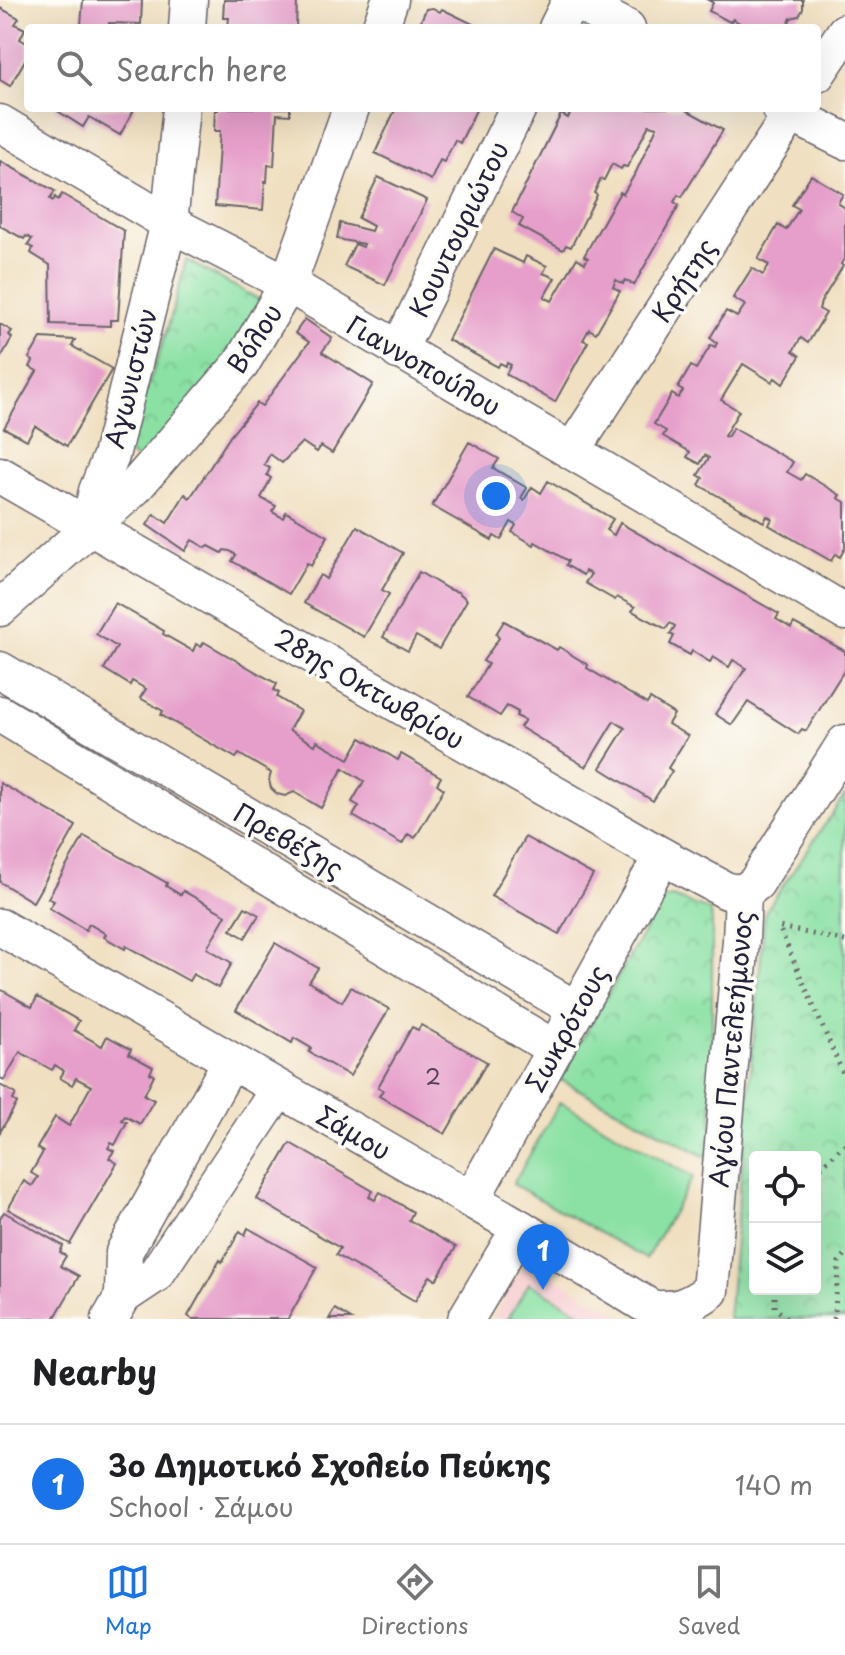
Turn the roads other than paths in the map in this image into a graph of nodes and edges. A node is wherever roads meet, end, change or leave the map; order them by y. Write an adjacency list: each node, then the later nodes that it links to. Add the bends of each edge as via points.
1 (189, 0): 4 (street)
2 (390, 0): 5 (street)
3 (572, 0): 6 (street); 7 (street)
4 (187, 24)
5 (381, 24)
6 (559, 24)
7 (619, 24)
8 (845, 32): 9 (street)
9 (821, 68)
10 (181, 112): 17 (street, Αγωνιστών)
11 (350, 112): 18 (street, Βόλου)
12 (516, 112): 19 (street, Κουντουριώτου)
13 (788, 112): 20 (street, Κρήτης)
14 (793, 112): 16 (street)
15 (0, 123): 17 (street, Γιαννοπούλου)
16 (845, 141)
17 (169, 223): 18 (street, Γιαννοπούλου); 22 (street, Αγωνιστών)
18 (288, 284): 19 (street, Γιαννοπούλου); 22 (street, Βόλου, via 241,364 134,488)
19 (398, 351): 20 (street, Γιαννοπούλου)
20 (572, 451): 24 (street, Γιαννοπούλου)
21 (0, 475): 22 (street, 28ης Οκτωβρίου)
22 (89, 527): 23 (street); 28 (street, 28ης Οκτωβρίου)
23 (0, 608)
24 (845, 612)
25 (0, 670): 31 (street, Πρεβέζης)
26 (0, 714): 32 (street, Πρεβέζης)
27 (845, 743): 29 (street, Αγίου Παντελεήμονος, via 756,883)
28 (662, 856): 29 (street, 28ης Οκτωβρίου, via 727,891); 31 (street, Σωκρότους)
29 (743, 893): 37 (street, Αγίου Παντελεήμονος)
30 (0, 927): 33 (street, Σάμου)
31 (577, 1010): 32 (street, Σωκρότους)
32 (555, 1049): 35 (street, Σωκρότους)
33 (231, 1061): 34 (street, Σάμου); 38 (street, via 124,1252)
34 (279, 1089): 35 (street, Σάμου); 38 (street, via 156,1274)
35 (471, 1200): 36 (street, Σάμου)
36 (520, 1228): 37 (street, Σάμου, via 651,1308 667,1311); 39 (street)
37 (699, 1304)
38 (116, 1308)
39 (466, 1319)

